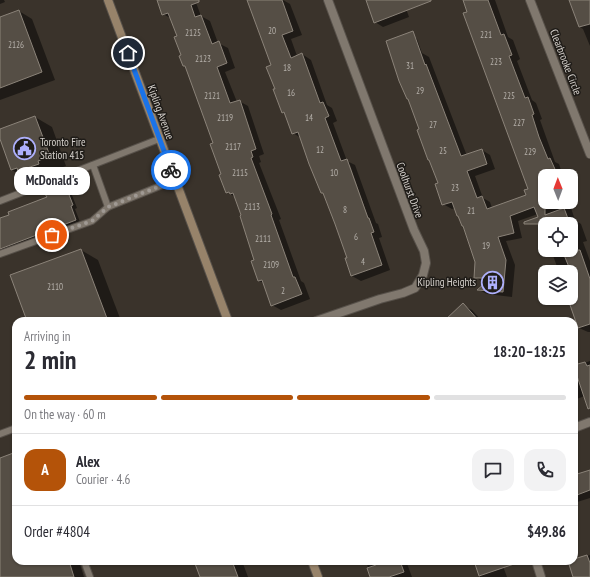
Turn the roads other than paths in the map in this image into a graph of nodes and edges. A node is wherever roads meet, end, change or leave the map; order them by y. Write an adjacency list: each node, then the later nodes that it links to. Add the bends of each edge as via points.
1 (108, 0): 4 (main road, Kipling Avenue)
2 (328, 0): 12 (street, Coolhurst Drive, via 424,251 426,263 423,275 415,288)
3 (530, 0): 5 (street, Clearbrooke Circle)
4 (160, 139): 6 (lane); 7 (main road, Kipling Avenue)
5 (590, 154)
6 (93, 165): 8 (lane); 9 (lane)
7 (175, 180): 9 (lane); 11 (main road, Kipling Avenue)
8 (0, 201)
9 (108, 207): 10 (lane, via 92,221)
10 (0, 254)
11 (226, 317)
12 (328, 317)
13 (590, 422): 14 (street)
14 (578, 426)
15 (12, 430): 16 (lane)
16 (0, 434)
17 (86, 565): 20 (lane)
18 (314, 565): 21 (main road)
19 (537, 565): 22 (street)
20 (90, 577)
21 (318, 577)
22 (541, 577)

